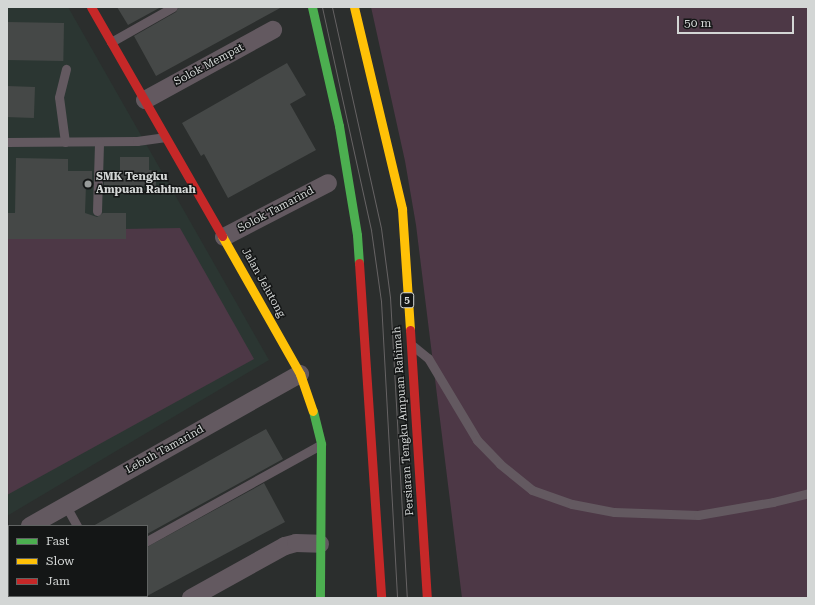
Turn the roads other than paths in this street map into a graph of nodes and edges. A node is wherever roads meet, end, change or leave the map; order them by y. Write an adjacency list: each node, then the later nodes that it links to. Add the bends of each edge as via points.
1 (91, 7): 6 (main road, Jalan Jelutong)
2 (173, 7): 6 (lane)
3 (312, 7): 27 (main road, via 339,126 357,235)
4 (354, 7): 16 (main road, Persiaran Tengku Ampuan Rahimah / 5, via 402,209)
5 (274, 30): 8 (street, Solok Mempat)
6 (111, 42): 8 (main road, Jalan Jelutong)
7 (66, 69): 11 (lane, via 59,96)
8 (145, 100): 9 (main road, Jalan Jelutong)
9 (166, 137): 12 (lane); 15 (main road, Jalan Jelutong)
10 (7, 142): 11 (lane)
11 (65, 142): 12 (lane)
12 (99, 142): 14 (lane)
13 (328, 183): 15 (street, Solok Tamarind)
14 (98, 211)
15 (224, 237): 17 (main road, Jalan Jelutong)
16 (410, 343): 19 (lane, via 428,358 477,440 500,464 532,490 572,504 614,512 698,515 773,502); 28 (main road, Persiaran Tengku Ampuan Rahimah / 5)
17 (300, 374): 18 (main road, Jalan Jelutong, via 311,403); 20 (street, Lebuh Tamarind)
18 (321, 444): 23 (lane); 24 (main road, Jalan Jelutong)
19 (808, 492)
20 (66, 506): 21 (street, Lebuh Tamarind); 22 (lane)
21 (32, 525)
22 (76, 525)
23 (148, 540)
24 (320, 544): 25 (street, via 296,543 285,546); 26 (main road, Jalan Jelutong)
25 (191, 598)
26 (320, 598)
27 (381, 598)
28 (427, 598)

